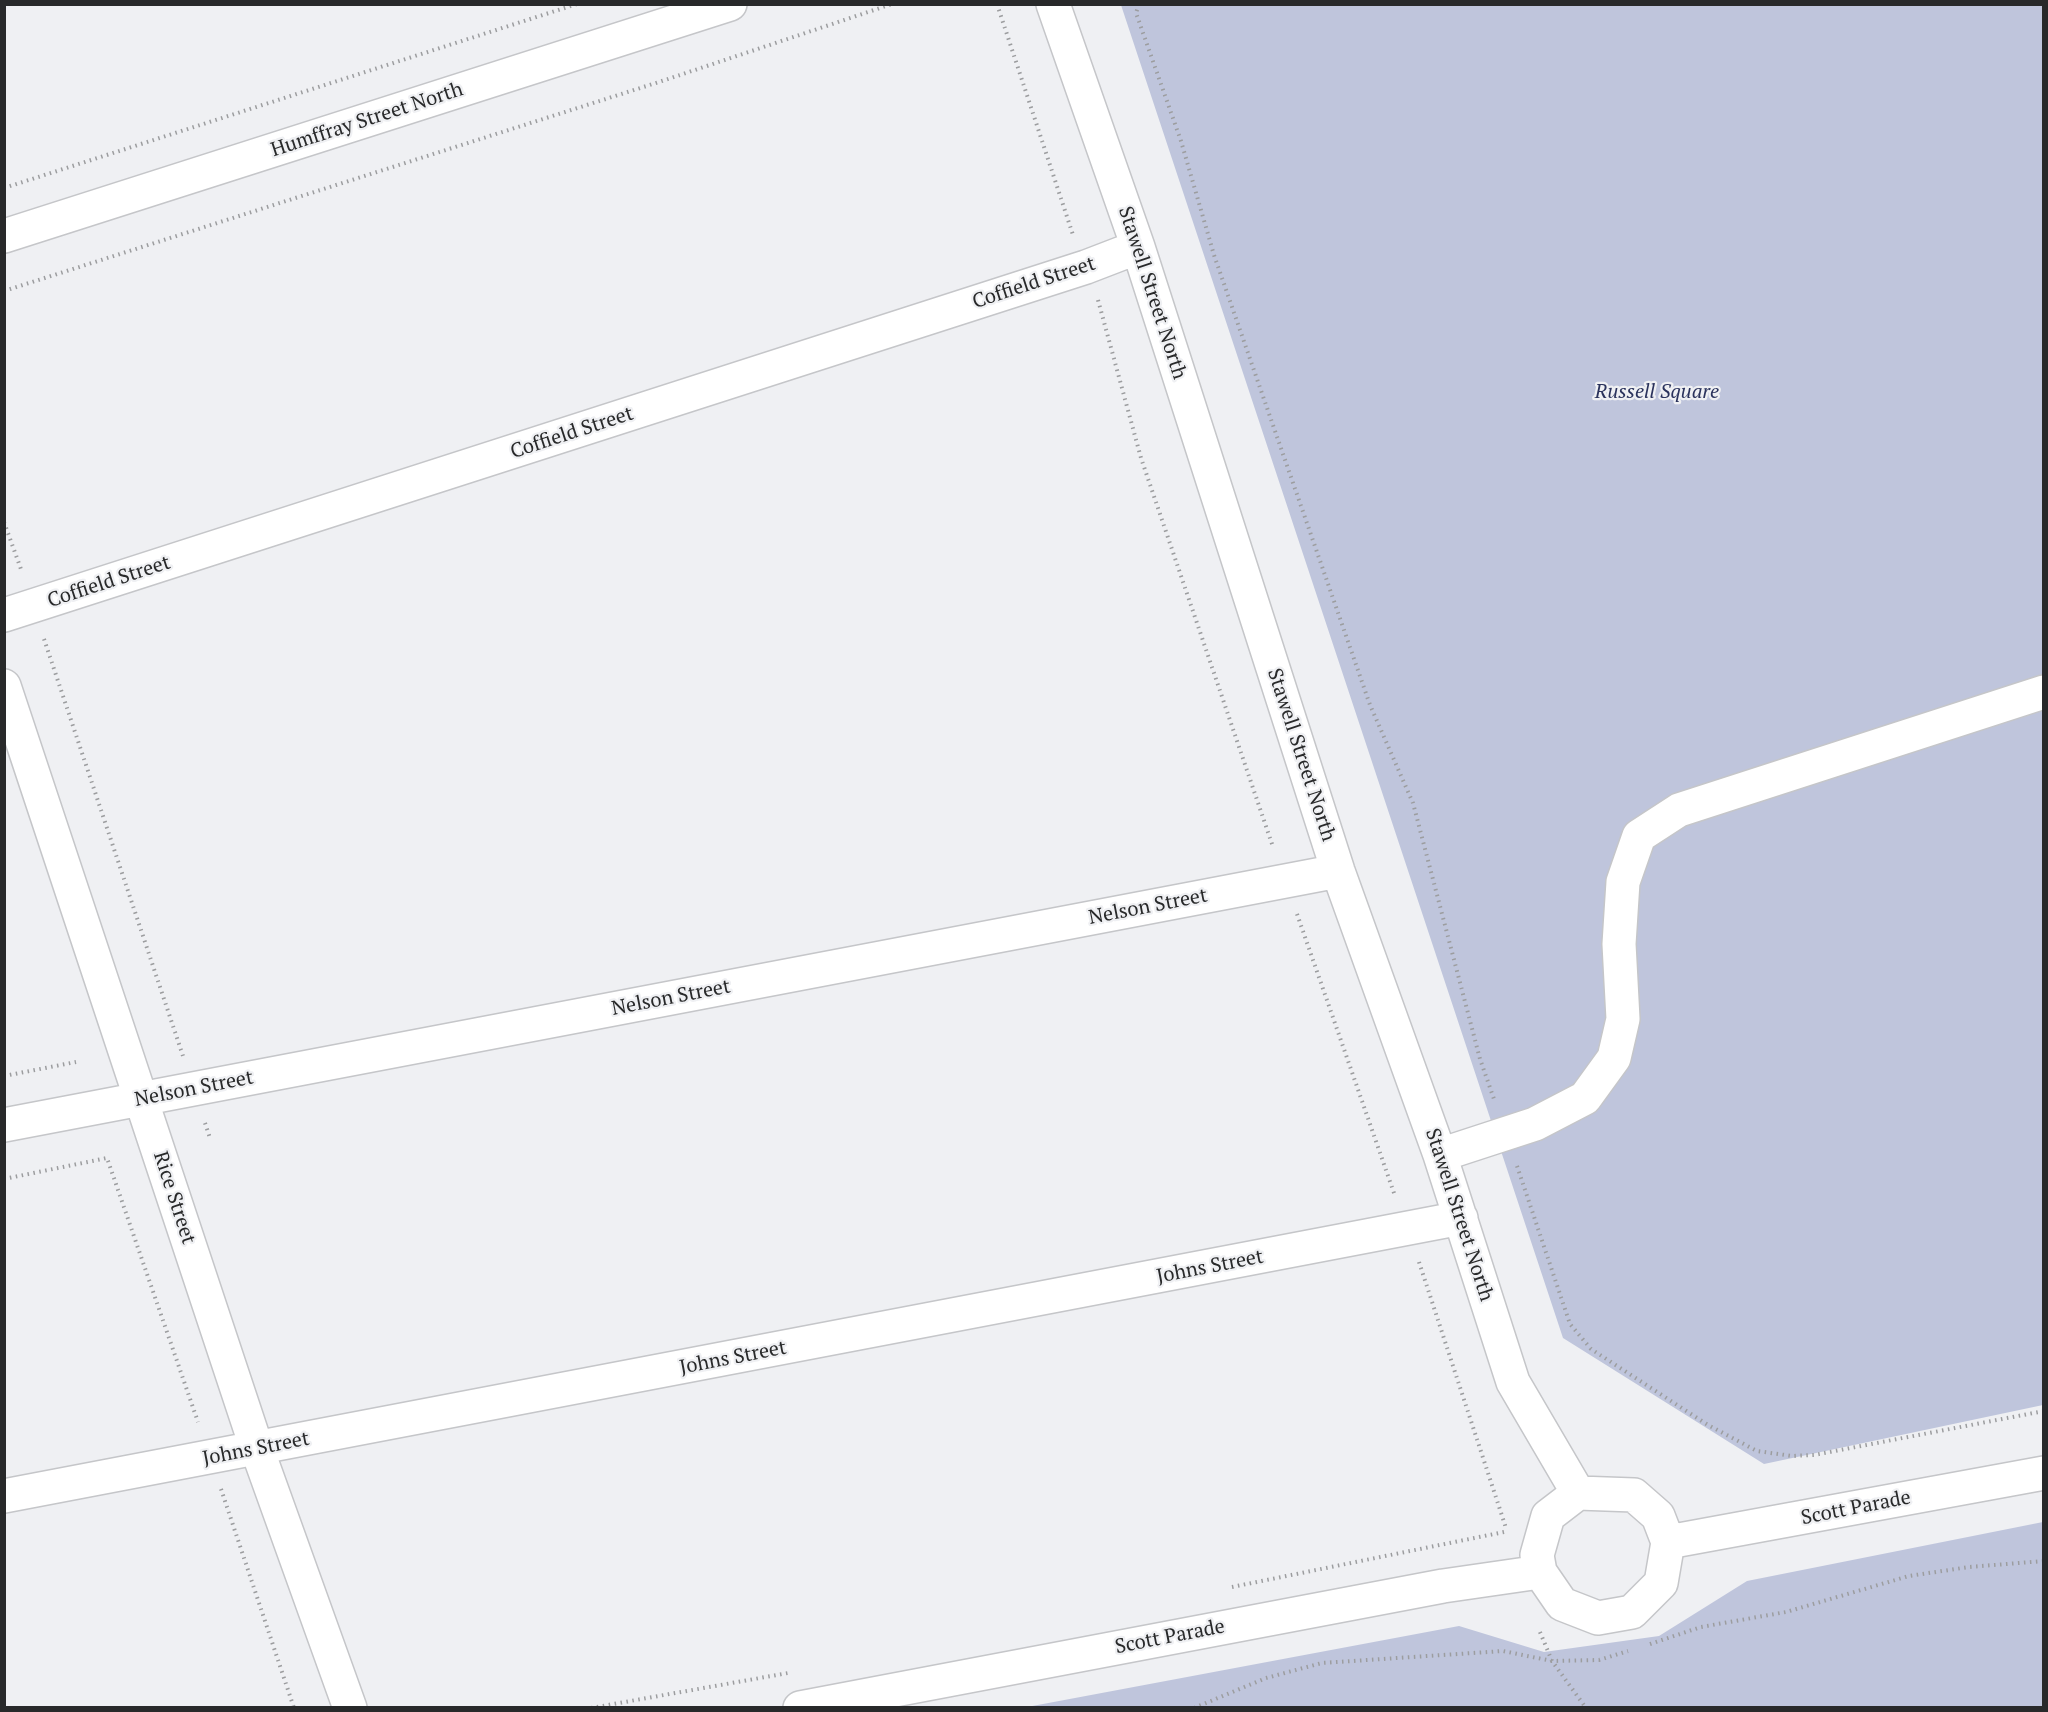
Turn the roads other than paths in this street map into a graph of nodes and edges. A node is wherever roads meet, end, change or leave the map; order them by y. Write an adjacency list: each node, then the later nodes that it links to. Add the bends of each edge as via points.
1 (730, 4): 3 (street, Humffray Street North)
2 (1053, 4): 4 (street, Stawell Street North)
3 (4, 236)
4 (1138, 247): 5 (street, Coffield Street); 8 (street, Stawell Street North)
5 (19, 611)
6 (4, 686): 9 (street, Rice Street)
7 (2043, 692): 11 (street, via 1679,810 1639,836 1623,882 1619,944 1623,1019 1614,1058 1585,1098 1535,1124)
8 (1338, 871): 9 (street, Nelson Street); 11 (street, Stawell Street North)
9 (141, 1099): 10 (street, Nelson Street); 13 (street, Rice Street)
10 (4, 1125)
11 (1440, 1155): 12 (street, Stawell Street North)
12 (1461, 1218): 13 (street, Johns Street); 15 (street, Stawell Street North, via 1514,1382)
13 (257, 1449): 16 (street, Johns Street); 19 (street, Rice Street)
14 (2043, 1473): 17 (street, Scott Parade)
15 (1578, 1493): 17 (street, via 1634,1495 1658,1516); 18 (street, via 1548,1516 1537,1555)
16 (4, 1496)
17 (1668, 1542): 18 (street, via 1661,1583 1632,1612 1598,1618 1562,1604)
18 (1540, 1572): 20 (street, Scott Parade, via 1431,1588)
19 (350, 1707)
20 (800, 1707)

